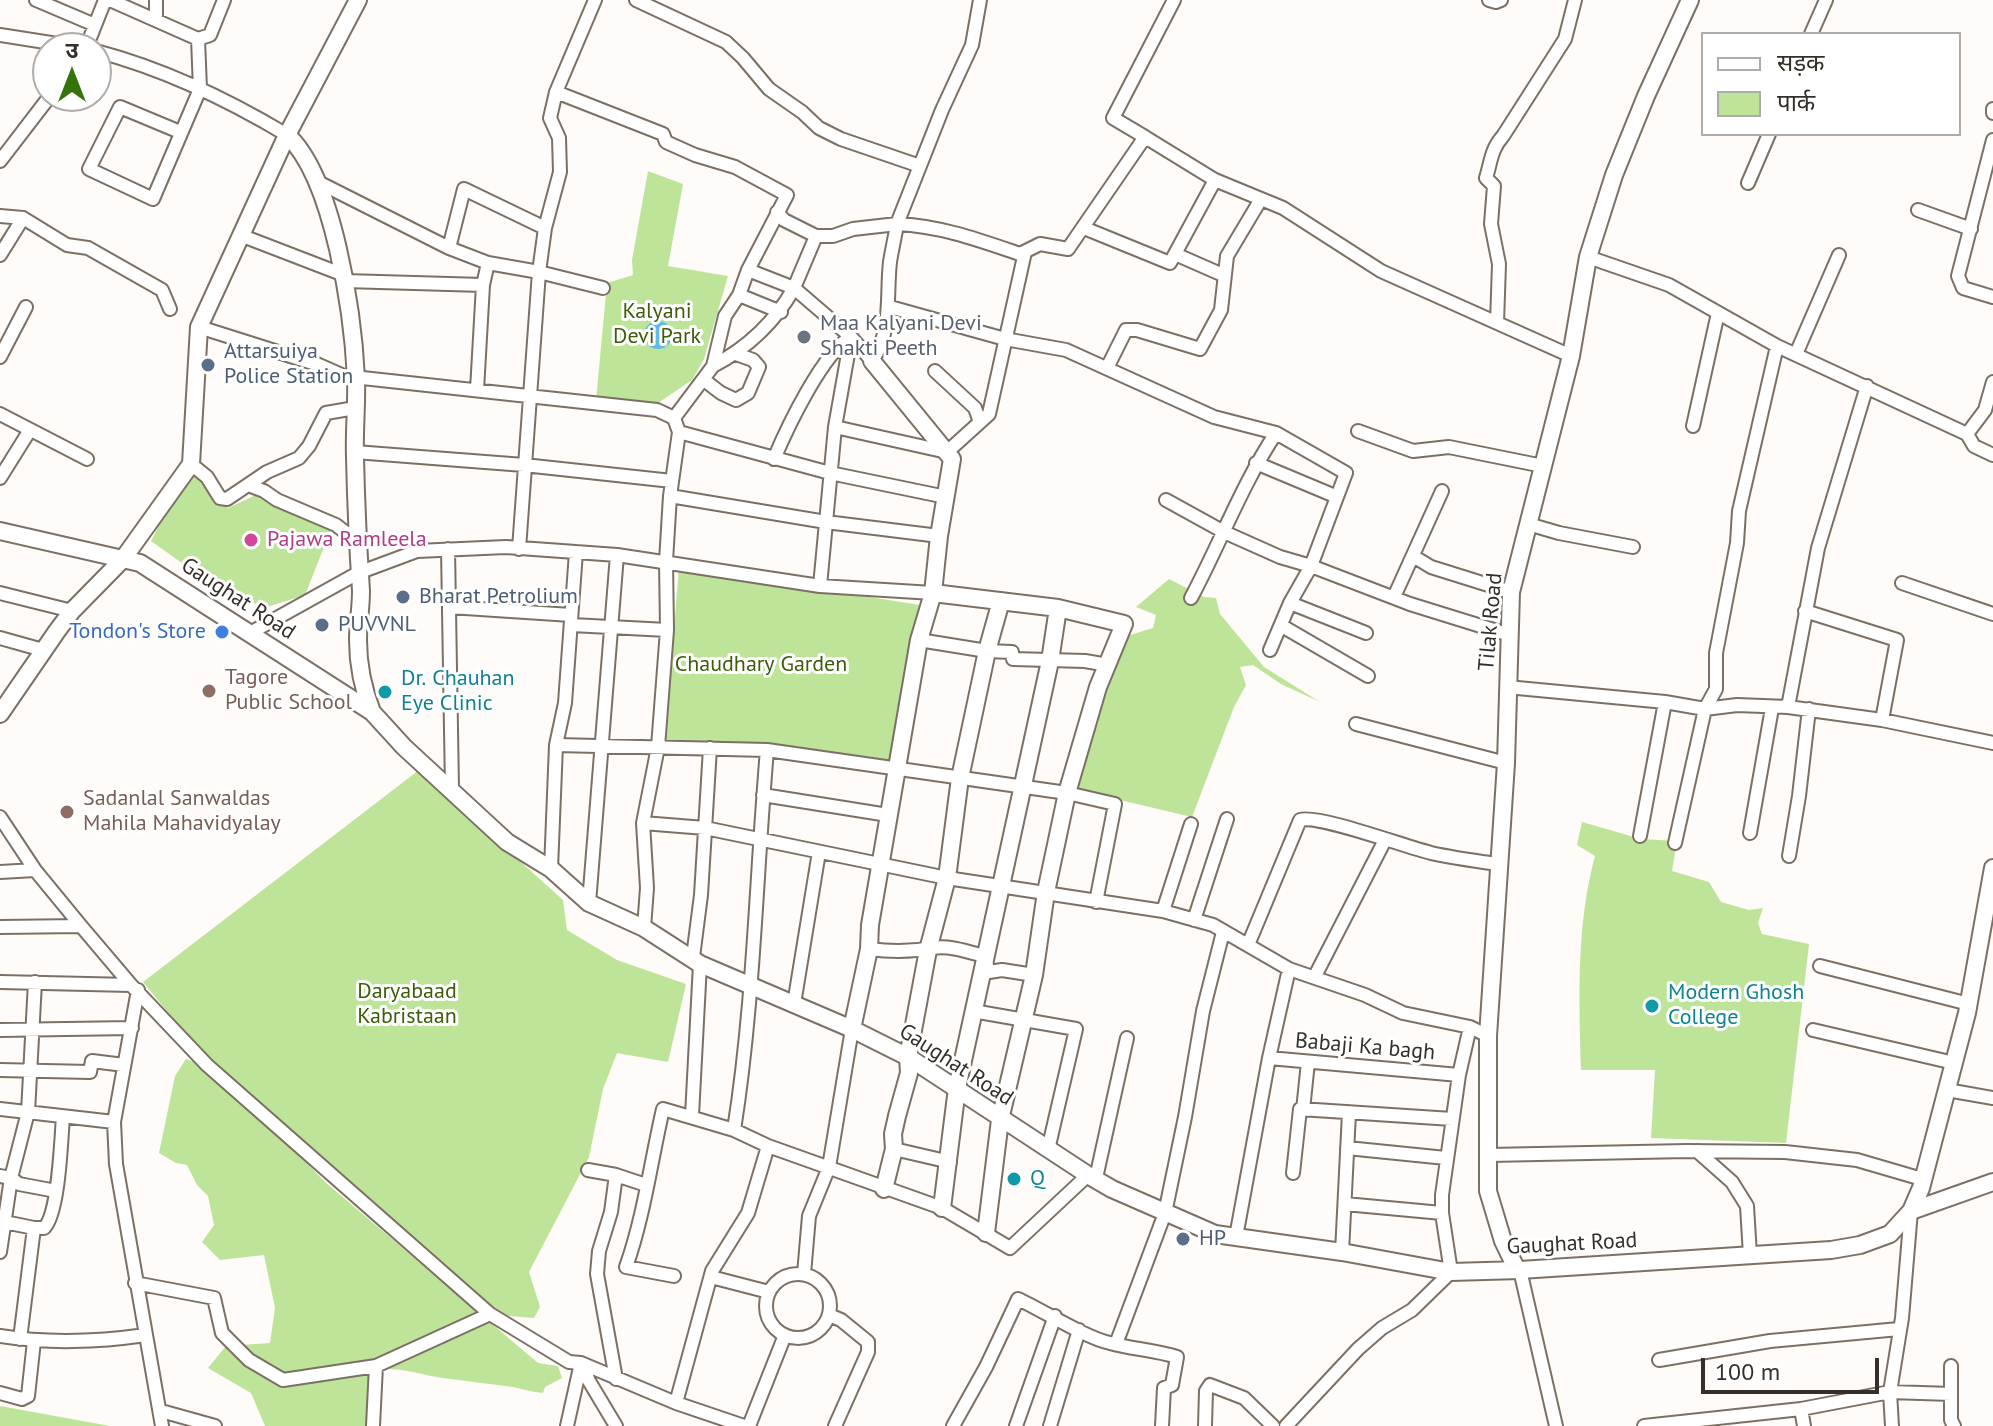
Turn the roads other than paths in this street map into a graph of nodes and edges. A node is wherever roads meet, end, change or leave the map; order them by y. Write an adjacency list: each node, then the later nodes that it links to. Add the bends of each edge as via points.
1 (36, 0): 16 (street)
2 (108, 0): 15 (street); 16 (street)
3 (156, 0): 15 (street)
4 (224, 0): 20 (street, via 210,35)
5 (358, 0): 27 (street)
6 (595, 0): 24 (street)
7 (636, 0): 32 (street, via 726,42 769,89 819,128)
8 (980, 0): 32 (street, via 972,45)
9 (1174, 0): 29 (street, via 1113,118)
10 (1489, 0): 11 (street)
11 (1501, 0)
12 (1575, 0): 68 (street, via 1565,39 1491,154 1486,178 1494,186)
13 (1690, 0): 52 (street, Tilak Road, via 1614,175)
14 (1826, 0): 18 (street)
15 (156, 20): 20 (street)
16 (95, 25): 17 (street)
17 (92, 32)
18 (1812, 32)
19 (0, 35): 21 (street)
20 (198, 39): 23 (street)
21 (32, 40)
22 (112, 57): 23 (street)
23 (200, 89): 26 (street); 27 (street)
24 (556, 92): 38 (street, via 663,134 666,142 766,183 787,195); 42 (street, via 550,118 559,138 560,172)
25 (38, 112): 31 (street)
26 (180, 132): 26 (street, via 153,199 89,169 120,107)
27 (287, 135): 34 (street); 45 (street)
28 (1768, 136): 35 (street)
29 (1145, 137): 33 (street); 43 (street)
30 (1993, 140): 44 (street)
31 (0, 161)
32 (920, 166): 41 (street)
33 (1215, 180): 36 (street); 49 (street)
34 (316, 181): 47 (street); 57 (street)
35 (1748, 183)
36 (1261, 199): 56 (street, via 1227,256); 68 (street, via 1381,271)
37 (1918, 210): 44 (street)
38 (777, 212): 46 (street); 54 (street)
39 (0, 216): 40 (street)
40 (23, 218): 50 (street); 65 (street, via 162,290)
41 (897, 224): 46 (street); 48 (street, via 926,226); 64 (street)
42 (545, 228): 47 (street, via 464,189); 55 (street)
43 (1084, 228): 48 (street, via 1068,249 1040,244); 49 (street, via 1165,263)
44 (1971, 229): 62 (street, via 1958,276 1963,288)
45 (240, 235): 57 (street); 69 (street)
46 (816, 236): 60 (street)
47 (449, 248): 53 (street)
48 (1025, 252): 71 (street)
49 (1175, 254): 56 (street)
50 (0, 255)
51 (1839, 255): 74 (street)
52 (1588, 257): 67 (street, via 1669,285); 75 (street, Tilak Road)
53 (488, 263): 55 (street); 58 (street)
54 (748, 270): 60 (street); 61 (street)
55 (539, 272): 59 (street); 86 (street)
56 (1223, 275): 79 (street, via 1221,310 1200,349 1126,330)
57 (345, 278): 58 (street); 81 (street)
58 (483, 285): 85 (street)
59 (603, 288)
60 (794, 288): 66 (street); 70 (street)
61 (739, 295): 66 (street); 78 (street, via 725,316)
62 (1993, 297)
63 (26, 307): 76 (street)
64 (890, 307): 71 (street); 77 (street)
65 (170, 309)
66 (781, 312): 73 (street)
67 (1718, 313): 72 (street); 91 (street)
68 (1497, 323): 75 (street)
69 (199, 327): 81 (street); 104 (street)
70 (851, 337): 77 (street); 92 (street); 102 (street, via 837,344 793,412)
71 (1005, 339): 79 (street, via 1066,350); 90 (street, via 989,414)
72 (1777, 346): 74 (street); 166 (street, via 1739,511 1716,653 1716,689)
73 (736, 354): 78 (street); 82 (street, via 759,367 748,393 736,400)
74 (1796, 354): 84 (street)
75 (1571, 356): 106 (street, Tilak Road)
76 (0, 357)
77 (872, 361): 99 (street)
78 (713, 366): 82 (street)
79 (1107, 368): 96 (street, via 1214,417)
80 (935, 371): 90 (street, via 975,408)
81 (356, 376): 85 (street); 87 (street)
82 (704, 380): 89 (street)
83 (1993, 382): 97 (street, via 1985,410)
84 (1867, 386): 97 (street); 144 (street, via 1818,548)
85 (477, 390): 86 (street)
86 (528, 396): 89 (street, via 657,410); 105 (street)
87 (355, 408): 98 (street); 110 (street, via 326,413 299,458)
88 (0, 414): 93 (street)
89 (674, 418): 95 (street)
90 (980, 422): 99 (street)
91 (1693, 426)
92 (835, 427): 99 (street); 107 (street)
93 (30, 430): 101 (street); 108 (street)
94 (1358, 431): 106 (street, via 1413,451 1449,447)
95 (679, 432): 102 (street); 109 (street)
96 (1276, 433): 103 (street); 113 (street, via 1346,473)
97 (1967, 434): 100 (street, via 1974,446)
98 (355, 452): 105 (street); 120 (street)
99 (947, 452): 114 (street, via 952,459)
100 (1993, 455)
101 (87, 459)
102 (774, 459): 107 (street)
103 (1256, 463): 113 (street); 119 (street)
104 (191, 464): 110 (street, via 220,498); 128 (street)
105 (524, 465): 109 (street); 124 (street)
106 (1543, 466): 117 (street, Tilak Road)
107 (830, 473): 114 (street); 116 (street)
108 (0, 478)
109 (672, 481): 112 (street)
110 (248, 485): 120 (street)
111 (1442, 491): 127 (street)
112 (670, 496): 116 (street); 129 (street)
113 (1335, 496): 130 (street)
114 (946, 497): 121 (street)
115 (1166, 500): 119 (street)
116 (826, 522): 121 (street); 133 (street)
117 (1528, 524): 122 (street); 134 (street, Tilak Road)
118 (0, 531): 128 (street, Gaughat Road)
119 (1224, 532): 130 (street); 138 (street)
120 (357, 536): 131 (street)
121 (939, 536): 136 (street)
122 (1633, 547)
123 (448, 549): 124 (street); 131 (street, via 417,551); 141 (street)
124 (519, 549): 125 (street)
125 (576, 552): 126 (street); 146 (street)
126 (617, 555): 129 (street); 148 (street)
127 (1413, 556): 134 (street, via 1431,567); 137 (street)
128 (123, 559): 143 (street); 150 (street, Gaughat Road, via 140,563)
129 (666, 561): 133 (street); 149 (street)
130 (1311, 566): 137 (street); 140 (street)
131 (358, 573): 150 (street); 168 (street, via 360,671)
132 (1902, 583): 145 (street)
133 (820, 586): 136 (street)
134 (1511, 592): 152 (street, Tilak Road)
135 (0, 593): 143 (street)
136 (933, 593): 139 (street); 154 (street)
137 (1394, 597): 152 (street)
138 (1191, 598)
139 (1001, 601): 142 (street); 157 (street)
140 (1290, 603): 147 (street); 151 (street)
141 (450, 607): 146 (street); 181 (street)
142 (1058, 608): 158 (street); 159 (street, via 1124,624)
143 (72, 611): 155 (street)
144 (1805, 611): 163 (street); 169 (street, via 1897,640)
145 (1993, 614)
146 (571, 620): 148 (street); 172 (street)
147 (1282, 626): 156 (street); 160 (street)
148 (612, 628): 149 (street); 173 (street)
149 (667, 630): 174 (street)
150 (250, 633): 168 (street, Gaughat Road)
151 (1366, 633)
152 (1510, 635): 161 (street, Tilak Road)
153 (0, 638): 155 (street)
154 (919, 640): 157 (street); 178 (street)
155 (43, 650): 165 (street)
156 (1270, 650)
157 (987, 651): 158 (street); 179 (street)
158 (1050, 661): 159 (street); 180 (street)
159 (1108, 665): 182 (street)
160 (1368, 676)
161 (1507, 687): 162 (street); 177 (street, Tilak Road)
162 (1665, 702): 166 (street); 191 (street)
163 (1788, 707): 164 (street); 167 (street)
164 (1772, 708): 166 (street); 190 (street)
165 (1, 709)
166 (1705, 709): 194 (street)
167 (1809, 709): 169 (street); 196 (street)
168 (372, 712): 181 (street, Gaughat Road)
169 (1882, 720): 171 (street)
170 (1356, 724): 177 (street)
171 (1993, 743)
172 (556, 745): 173 (street); 200 (street)
173 (602, 745): 174 (street); 207 (street)
174 (658, 747): 175 (street); 187 (street)
175 (710, 748): 176 (street); 189 (street)
176 (767, 750): 178 (street); 183 (street)
177 (1506, 763): 198 (street, Tilak Road)
178 (897, 768): 179 (street); 184 (street)
179 (960, 778): 180 (street); 203 (street)
180 (1020, 787): 182 (street); 204 (street)
181 (452, 789): 200 (street, Gaughat Road, via 507,842)
182 (1067, 793): 205 (street); 206 (street, via 1115,804)
183 (763, 795): 184 (street); 192 (street)
184 (888, 815): 197 (street)
185 (0, 817): 201 (street)
186 (1227, 819): 209 (street)
187 (643, 823): 189 (street); 212 (street)
188 (1191, 824): 208 (street)
189 (705, 828): 192 (street); 218 (street)
190 (1750, 833)
191 (1640, 836)
192 (759, 840): 195 (street); 225 (street)
193 (1385, 840): 198 (street); 214 (street, via 1327,822 1300,820); 222 (street)
194 (1675, 843)
195 (819, 852): 197 (street); 227 (street)
196 (1789, 856)
197 (880, 864): 203 (street); 215 (street)
198 (1498, 864): 237 (street, Tilak Road)
199 (1993, 868): 228 (street)
200 (551, 869): 207 (street, Gaughat Road)
201 (35, 870): 202 (street); 210 (street)
202 (0, 872)
203 (947, 878): 204 (street); 216 (street)
204 (1001, 885): 205 (street); 217 (street)
205 (1046, 892): 206 (street); 221 (street)
206 (1096, 902): 208 (street)
207 (589, 903): 212 (street, Gaughat Road)
208 (1163, 911): 209 (street)
209 (1194, 920): 213 (street)
210 (81, 926): 211 (street); 226 (street)
211 (0, 927)
212 (644, 928): 218 (street, Gaughat Road)
213 (1223, 932): 214 (street); 284 (street)
214 (1248, 945): 220 (street)
215 (869, 949): 216 (street); 233 (street)
216 (928, 950): 217 (street); 239 (street)
217 (984, 956): 221 (street, via 989,972); 229 (street)
218 (697, 960): 225 (street, Gaughat Road); 254 (street)
219 (1820, 966): 228 (street)
220 (1289, 969): 222 (street); 240 (street)
221 (1034, 975): 230 (street)
222 (1315, 976): 231 (street, via 1403,1013)
223 (0, 982): 224 (street)
224 (35, 982): 226 (street); 235 (street)
225 (753, 987): 227 (street, Gaughat Road); 259 (street)
226 (134, 988): 232 (street); 300 (street, via 207,1065)
227 (794, 1004): 233 (street, Gaughat Road)
228 (1969, 1004): 242 (street)
229 (973, 1011): 230 (street); 247 (street)
230 (1022, 1020): 257 (street); 263 (street, via 1076,1029)
231 (1470, 1027): 237 (street); 246 (street)
232 (132, 1028): 235 (street); 243 (street)
233 (852, 1029): 239 (street, Gaughat Road); 270 (street)
234 (0, 1030): 235 (street)
235 (34, 1030): 245 (street)
236 (1813, 1030): 242 (street)
237 (1488, 1036): 266 (street, Tilak Road)
238 (1127, 1038): 275 (street)
239 (908, 1057): 247 (street, Gaughat Road); 262 (street)
240 (1269, 1058): 241 (street, Babaji Ka bagh); 289 (street)
241 (1308, 1062): 246 (street, Babaji Ka bagh); 251 (street)
242 (1954, 1063): 248 (street)
243 (124, 1065): 245 (street, via 92,1061 90,1072); 258 (street)
244 (0, 1070): 245 (street)
245 (30, 1070): 252 (street)
246 (1459, 1075): 256 (street)
247 (957, 1088): 257 (street, Gaughat Road); 269 (street)
248 (1947, 1090): 249 (street); 276 (street)
249 (1993, 1098)
250 (0, 1109): 252 (street)
251 (1303, 1110): 253 (street); 272 (street)
252 (28, 1112): 255 (street); 267 (street)
253 (1349, 1113): 256 (street); 261 (street)
254 (692, 1116): 259 (street); 278 (street, via 663,1109)
255 (63, 1117): 258 (street); 280 (street)
256 (1452, 1119): 268 (street)
257 (1000, 1120): 263 (street, Gaughat Road); 288 (street)
258 (114, 1122): 298 (street, via 118,1188)
259 (734, 1130): 260 (street)
260 (768, 1146): 270 (street); 297 (street, via 748,1213)
261 (1347, 1148): 268 (street); 281 (street)
262 (894, 1149): 269 (street); 279 (street)
263 (1048, 1150): 275 (street, Gaughat Road)
264 (1697, 1151): 266 (street); 276 (street, via 1802,1153 1857,1160); 292 (street, via 1732,1182 1747,1206)
265 (0, 1153): 267 (street)
266 (1489, 1155): 293 (street, Tilak Road, via 1488,1191 1503,1241)
267 (16, 1156): 274 (street)
268 (1446, 1158): 285 (street)
269 (950, 1162): 282 (street)
270 (829, 1167): 279 (street); 295 (street, via 809,1216)
271 (588, 1170): 273 (street)
272 (1293, 1173)
273 (616, 1175): 278 (street); 315 (street, via 597,1274)
274 (6, 1177): 280 (street); 286 (street)
275 (1092, 1177): 284 (street, Gaughat Road); 288 (street, via 1010,1248)
276 (1922, 1179): 283 (street)
277 (1993, 1182): 283 (street, Gaughat Road)
278 (646, 1185): 296 (street, via 626,1267)
279 (884, 1189): 282 (street)
280 (56, 1191): 287 (street, via 47,1226)
281 (1345, 1204): 285 (street); 291 (street)
282 (942, 1208): 288 (street)
283 (1911, 1211): 292 (street, Gaughat Road, via 1890,1234 1860,1245); 303 (street)
284 (1165, 1213): 289 (street, Gaughat Road); 310 (street)
285 (1442, 1213): 294 (street)
286 (2, 1222): 287 (street); 290 (street)
287 (34, 1228): 308 (street)
288 (986, 1233)
289 (1236, 1237): 291 (street, Gaughat Road)
290 (0, 1252)
291 (1342, 1252): 294 (street, Gaughat Road)
292 (1750, 1255): 293 (street, Gaughat Road)
293 (1519, 1270): 294 (street, Gaughat Road); 337 (street)
294 (1451, 1272): 336 (street, via 1412,1310 1358,1349)
295 (804, 1274): 299 (street, via 784,1277); 301 (street, via 828,1294)
296 (674, 1276)
297 (711, 1277): 299 (street); 319 (street)
298 (135, 1283): 305 (street); 313 (street, via 214,1298 222,1333 249,1360 283,1380)
299 (769, 1292): 306 (street, via 766,1312)
300 (490, 1314): 312 (street, via 569,1362); 313 (street)
301 (829, 1315): 306 (street, via 816,1332 796,1338); 329 (street, via 868,1342)
302 (1055, 1316): 304 (street); 330 (street, via 1018,1299); 331 (street)
303 (1899, 1329): 311 (street, via 1770,1341); 316 (street)
304 (1079, 1330): 310 (street); 332 (street)
305 (146, 1335): 309 (street); 321 (street)
306 (785, 1335): 328 (street)
307 (0, 1336): 308 (street)
308 (20, 1339): 309 (street)
309 (34, 1341): 317 (street, via 28,1396)
310 (1116, 1344): 333 (street, via 1177,1357 1172,1385 1164,1388)
311 (1659, 1360)
312 (581, 1363): 315 (street); 326 (street); 327 (street)
313 (376, 1366): 325 (street)
314 (1951, 1366): 318 (street)
315 (616, 1379): 319 (street)
316 (1890, 1392): 318 (street); 320 (street); 340 (street)
317 (0, 1393)
318 (1951, 1394): 341 (street)
319 (676, 1403): 328 (street)
320 (1801, 1409): 322 (street); 339 (street)
321 (161, 1411): 323 (street); 324 (street)
322 (1682, 1424): 338 (street)
323 (162, 1426)
324 (215, 1426)
325 (373, 1426)
326 (567, 1426)
327 (616, 1426)
328 (746, 1426)
329 (835, 1426)
330 (953, 1426)
331 (1016, 1426)
332 (1050, 1426)
333 (1162, 1426)
334 (1205, 1426): 335 (street, via 1210,1385 1244,1398)
335 (1273, 1426)
336 (1286, 1426)
337 (1556, 1426)
338 (1644, 1426)
339 (1804, 1426)
340 (1892, 1426)
341 (1954, 1426)

